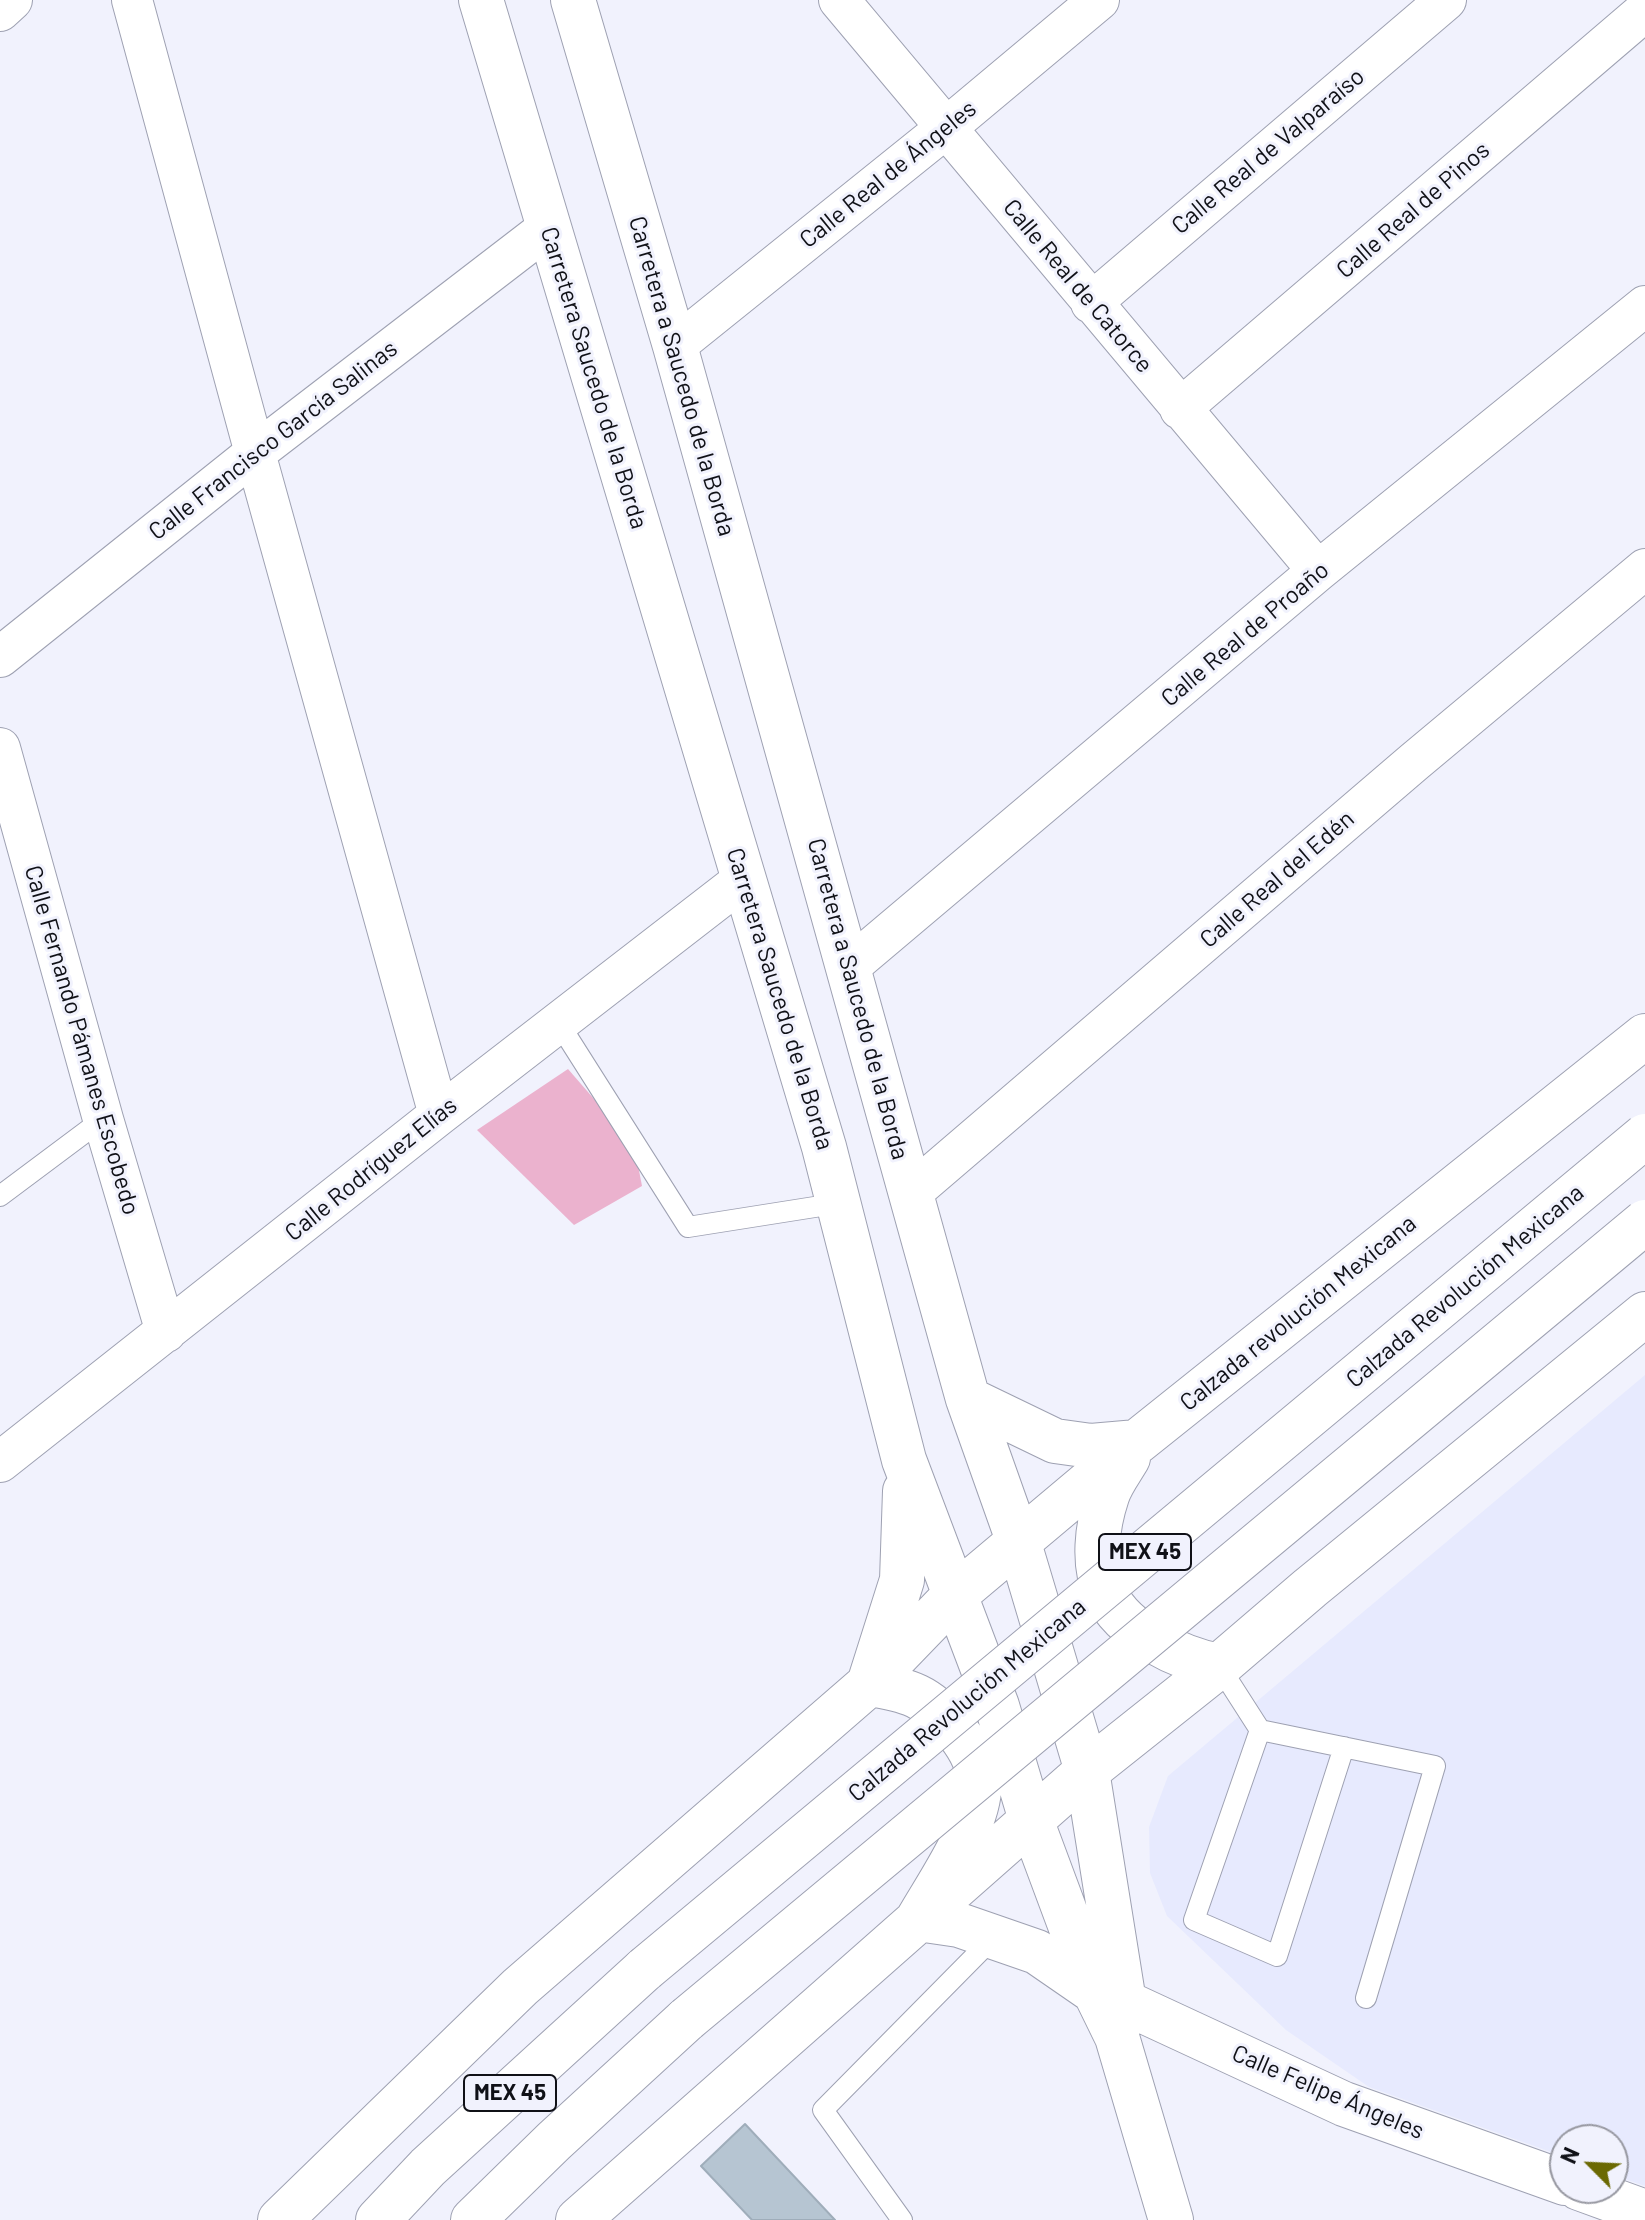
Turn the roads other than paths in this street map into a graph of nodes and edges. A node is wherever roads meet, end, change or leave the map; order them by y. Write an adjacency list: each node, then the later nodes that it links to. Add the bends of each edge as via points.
1 (12, 0): 8 (street)
2 (132, 0): 16 (street)
3 (481, 0): 11 (street, Carretera Saucedo de la Borda)
4 (573, 0): 14 (street, Carretera a Saucedo de la Borda)
5 (839, 0): 10 (street, Calle Real de Catorce)
6 (1099, 0): 10 (street, Calle Real de Ángeles)
7 (1446, 0): 12 (street, Calle Real de Valparaíso)
8 (0, 11)
9 (1645, 11): 15 (street, Calle Real de Pinos)
10 (946, 128): 12 (street, Calle Real de Catorce); 14 (street, Calle Real de Ángeles)
11 (549, 227): 16 (street, Calle Francisco García Salinas); 21 (street, Carretera Saucedo de la Borda)
12 (1091, 303): 15 (street, Calle Real de Catorce)
13 (1645, 306): 18 (street, Calle Real de Proaño)
14 (675, 346): 22 (street, Carretera a Saucedo de la Borda)
15 (1180, 409): 18 (street, Calle Real de Catorce)
16 (255, 453): 19 (street, Calle Francisco García Salinas); 25 (street)
17 (1645, 569): 28 (street, Calle Real del Edén)
18 (1318, 571): 22 (street, Calle Real de Proaño)
19 (0, 657)
20 (0, 748): 26 (street, Calle Fernando Pámanes Escobedo)
21 (744, 879): 23 (street, Calle Rodríguez Elías); 30 (street, Carretera Saucedo de la Borda)
22 (849, 967): 28 (street, Carretera a Saucedo de la Borda)
23 (558, 1022): 25 (street, Calle Rodríguez Elías); 30 (lane, via 688,1227)
24 (1645, 1036): 35 (street, Calzada revolución Mexicana)
25 (439, 1115): 33 (street, Calle Rodríguez Elías)
26 (103, 1119): 29 (lane); 33 (street, Calle Fernando Pámanes Escobedo)
27 (1645, 1136): 54 (street, Calzada Revolución Mexicana / MEX 45, bridge, via 645,1969 428,2167)
28 (911, 1193): 34 (street, Carretera a Saucedo de la Borda)
29 (0, 1196)
30 (840, 1203): 36 (street, Carretera Saucedo de la Borda)
31 (1645, 1222): 55 (street, MEX 45, bridge, via 687,2019)
32 (1645, 1314): 40 (street)
33 (166, 1332): 37 (street, Calle Rodríguez Elías)
34 (968, 1399): 35 (street, via 1055,1441 1091,1446); 38 (street, Carretera a Saucedo de la Borda)
35 (1137, 1442): 38 (street, Calzada revolución Mexicana); 40 (street, via 1108,1492 1098,1529 1106,1595 1129,1623 1157,1643)
36 (904, 1460): 39 (street, Carretera Saucedo de la Borda); 41 (street, via 902,1580)
37 (0, 1462)
38 (1018, 1540): 39 (street, Calzada revolución Mexicana); 44 (street, Carretera a Saucedo de la Borda)
39 (955, 1595): 41 (street, Calzada revolución Mexicana); 45 (street, Carretera Saucedo de la Borda, via 997,1706)
40 (1219, 1666): 42 (lane); 44 (street)
41 (869, 1684): 46 (street, via 905,1690 927,1701 966,1742 979,1778 966,1835); 53 (street, Calzada revolución Mexicana, via 520,1987)
42 (1260, 1730): 43 (lane); 43 (lane, via 1194,1920 1277,1956)
43 (1344, 1747): 48 (lane, via 1435,1766)
44 (1087, 1771): 45 (street); 49 (street, Carretera a Saucedo de la Borda)
45 (1031, 1820): 46 (street); 49 (street, Carretera Saucedo de la Borda)
46 (918, 1919): 47 (street, Calle Felipe Ángeles); 56 (street)
47 (995, 1936): 49 (street, Calle Felipe Ángeles, via 1037,1952); 57 (lane, via 823,2110)
48 (1366, 1998)
49 (1112, 2010): 50 (street, Calle Felipe Ángeles, via 1344,2104); 58 (street)
50 (1549, 2177)
51 (1623, 2204): 52 (street)
52 (1645, 2212)
53 (280, 2220)
54 (378, 2220)
55 (473, 2220)
56 (578, 2220)
57 (902, 2220)
58 (1171, 2220)

